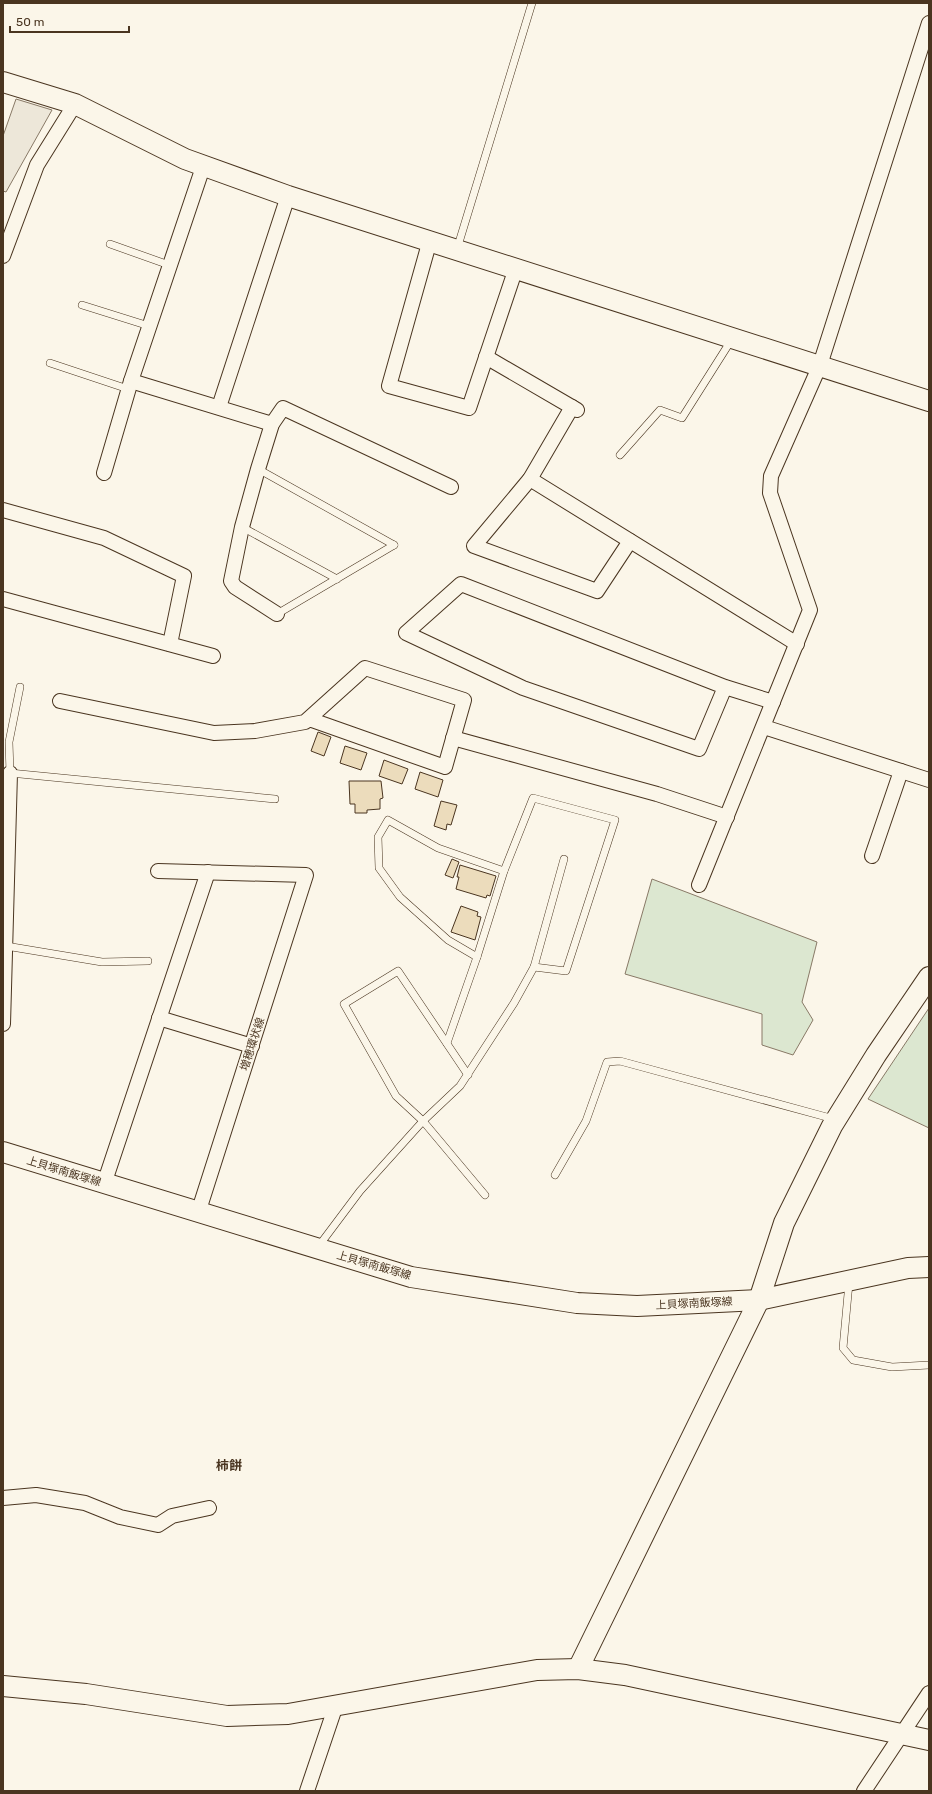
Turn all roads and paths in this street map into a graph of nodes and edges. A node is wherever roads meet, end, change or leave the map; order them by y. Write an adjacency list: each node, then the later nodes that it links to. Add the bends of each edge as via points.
1 (532, 3): 9 (lane)
2 (929, 23): 18 (street)
3 (3, 82): 4 (street)
4 (75, 104): 5 (street); 10 (street, via 37,165)
5 (203, 166): 6 (street); 11 (street)
6 (288, 196): 7 (street); 21 (street)
7 (430, 240): 9 (street); 16 (street, via 390,386 469,408)
8 (110, 244): 11 (lane)
9 (457, 248): 12 (street)
10 (3, 256)
11 (169, 265): 14 (street)
12 (516, 268): 15 (street); 16 (street)
13 (82, 305): 14 (lane)
14 (149, 326): 19 (street)
15 (733, 337): 18 (street); 23 (lane, via 682,418 660,410)
16 (486, 356): 26 (street, via 574,408)
17 (50, 363): 19 (lane)
18 (820, 365): 20 (street); 35 (street, via 771,476 770,494 810,610)
19 (129, 385): 21 (street); 25 (street)
20 (929, 401)
21 (219, 407): 22 (street)
22 (272, 424): 24 (street); 27 (street, via 283,408)
23 (620, 455)
24 (258, 469): 29 (street); 31 (lane, via 394,545)
25 (104, 474)
26 (530, 479): 30 (street); 30 (street, via 474,546 597,591)
27 (451, 487)
28 (3, 510): 34 (street, via 104,538 184,576)
29 (242, 527): 31 (lane); 33 (street, via 231,581 235,587)
30 (630, 541): 35 (street)
31 (337, 579): 33 (lane)
32 (3, 599): 34 (street)
33 (277, 614)
34 (170, 644): 36 (street)
35 (797, 644): 40 (street)
36 (213, 656)
37 (20, 687): 44 (lane)
38 (725, 687): 38 (street, via 699,749 523,688 406,633 461,584); 40 (street)
39 (60, 701): 41 (street, via 214,732 255,731 305,722)
40 (773, 702): 42 (street)
41 (309, 718): 43 (street, via 445,767); 43 (street, via 365,668 464,700)
42 (764, 727): 45 (street); 50 (street)
43 (453, 738): 50 (street, via 657,794)
44 (6, 742): 46 (lane)
45 (901, 771): 47 (street); 51 (street)
46 (10, 773): 48 (street); 49 (lane)
47 (929, 780)
48 (7, 796): 57 (street)
49 (274, 799)
50 (727, 817): 56 (street)
51 (872, 856)
52 (564, 859): 60 (lane)
53 (158, 871): 55 (street)
54 (504, 871): 58 (lane); 58 (lane, via 438,848 388,820 378,837 379,868 400,897 448,940); 60 (lane, via 533,798 615,820 566,971)
55 (208, 872): 62 (street); 65 (street, 増穂環状線, via 306,874)
56 (699, 885)
57 (6, 946): 59 (lane, via 102,962); 63 (street)
58 (477, 957): 64 (lane)
59 (148, 961)
60 (534, 967): 66 (lane)
61 (929, 977): 67 (street)
62 (159, 1018): 65 (street); 71 (street)
63 (3, 1024)
64 (446, 1043): 66 (lane); 68 (lane, via 398,971 344,1004 396,1096)
65 (252, 1046): 73 (street, 増穂環状線)
66 (468, 1075): 68 (lane)
67 (836, 1120): 70 (lane, via 620,1060 607,1062 586,1121); 77 (street, via 784,1223)
68 (424, 1121): 72 (lane); 74 (lane, via 360,1191)
69 (3, 1152): 71 (street, 上貝塚南飯塚線)
70 (555, 1174)
71 (104, 1184): 73 (street, 上貝塚南飯塚線)
72 (485, 1195)
73 (198, 1213): 74 (street, 上貝塚南飯塚線)
74 (317, 1248): 77 (street, 上貝塚南飯塚線, via 411,1277 577,1303 637,1306)
75 (929, 1267): 76 (street, 上貝塚南飯塚線, via 908,1268)
76 (849, 1281): 77 (street, 上貝塚南飯塚線); 78 (lane, via 843,1348 853,1360 892,1367)
77 (759, 1300): 81 (street)
78 (929, 1365)
79 (3, 1498): 80 (street, via 36,1495 85,1503 120,1517 158,1525 172,1516)
80 (209, 1508)
81 (578, 1669): 84 (street, via 537,1670); 85 (street, via 626,1675)
82 (3, 1686): 84 (street, via 86,1694 227,1716 288,1714)
83 (929, 1693): 85 (street)
84 (336, 1705): 87 (street)
85 (902, 1734): 86 (street); 88 (street)
86 (929, 1740)
87 (307, 1791)
88 (864, 1791)

